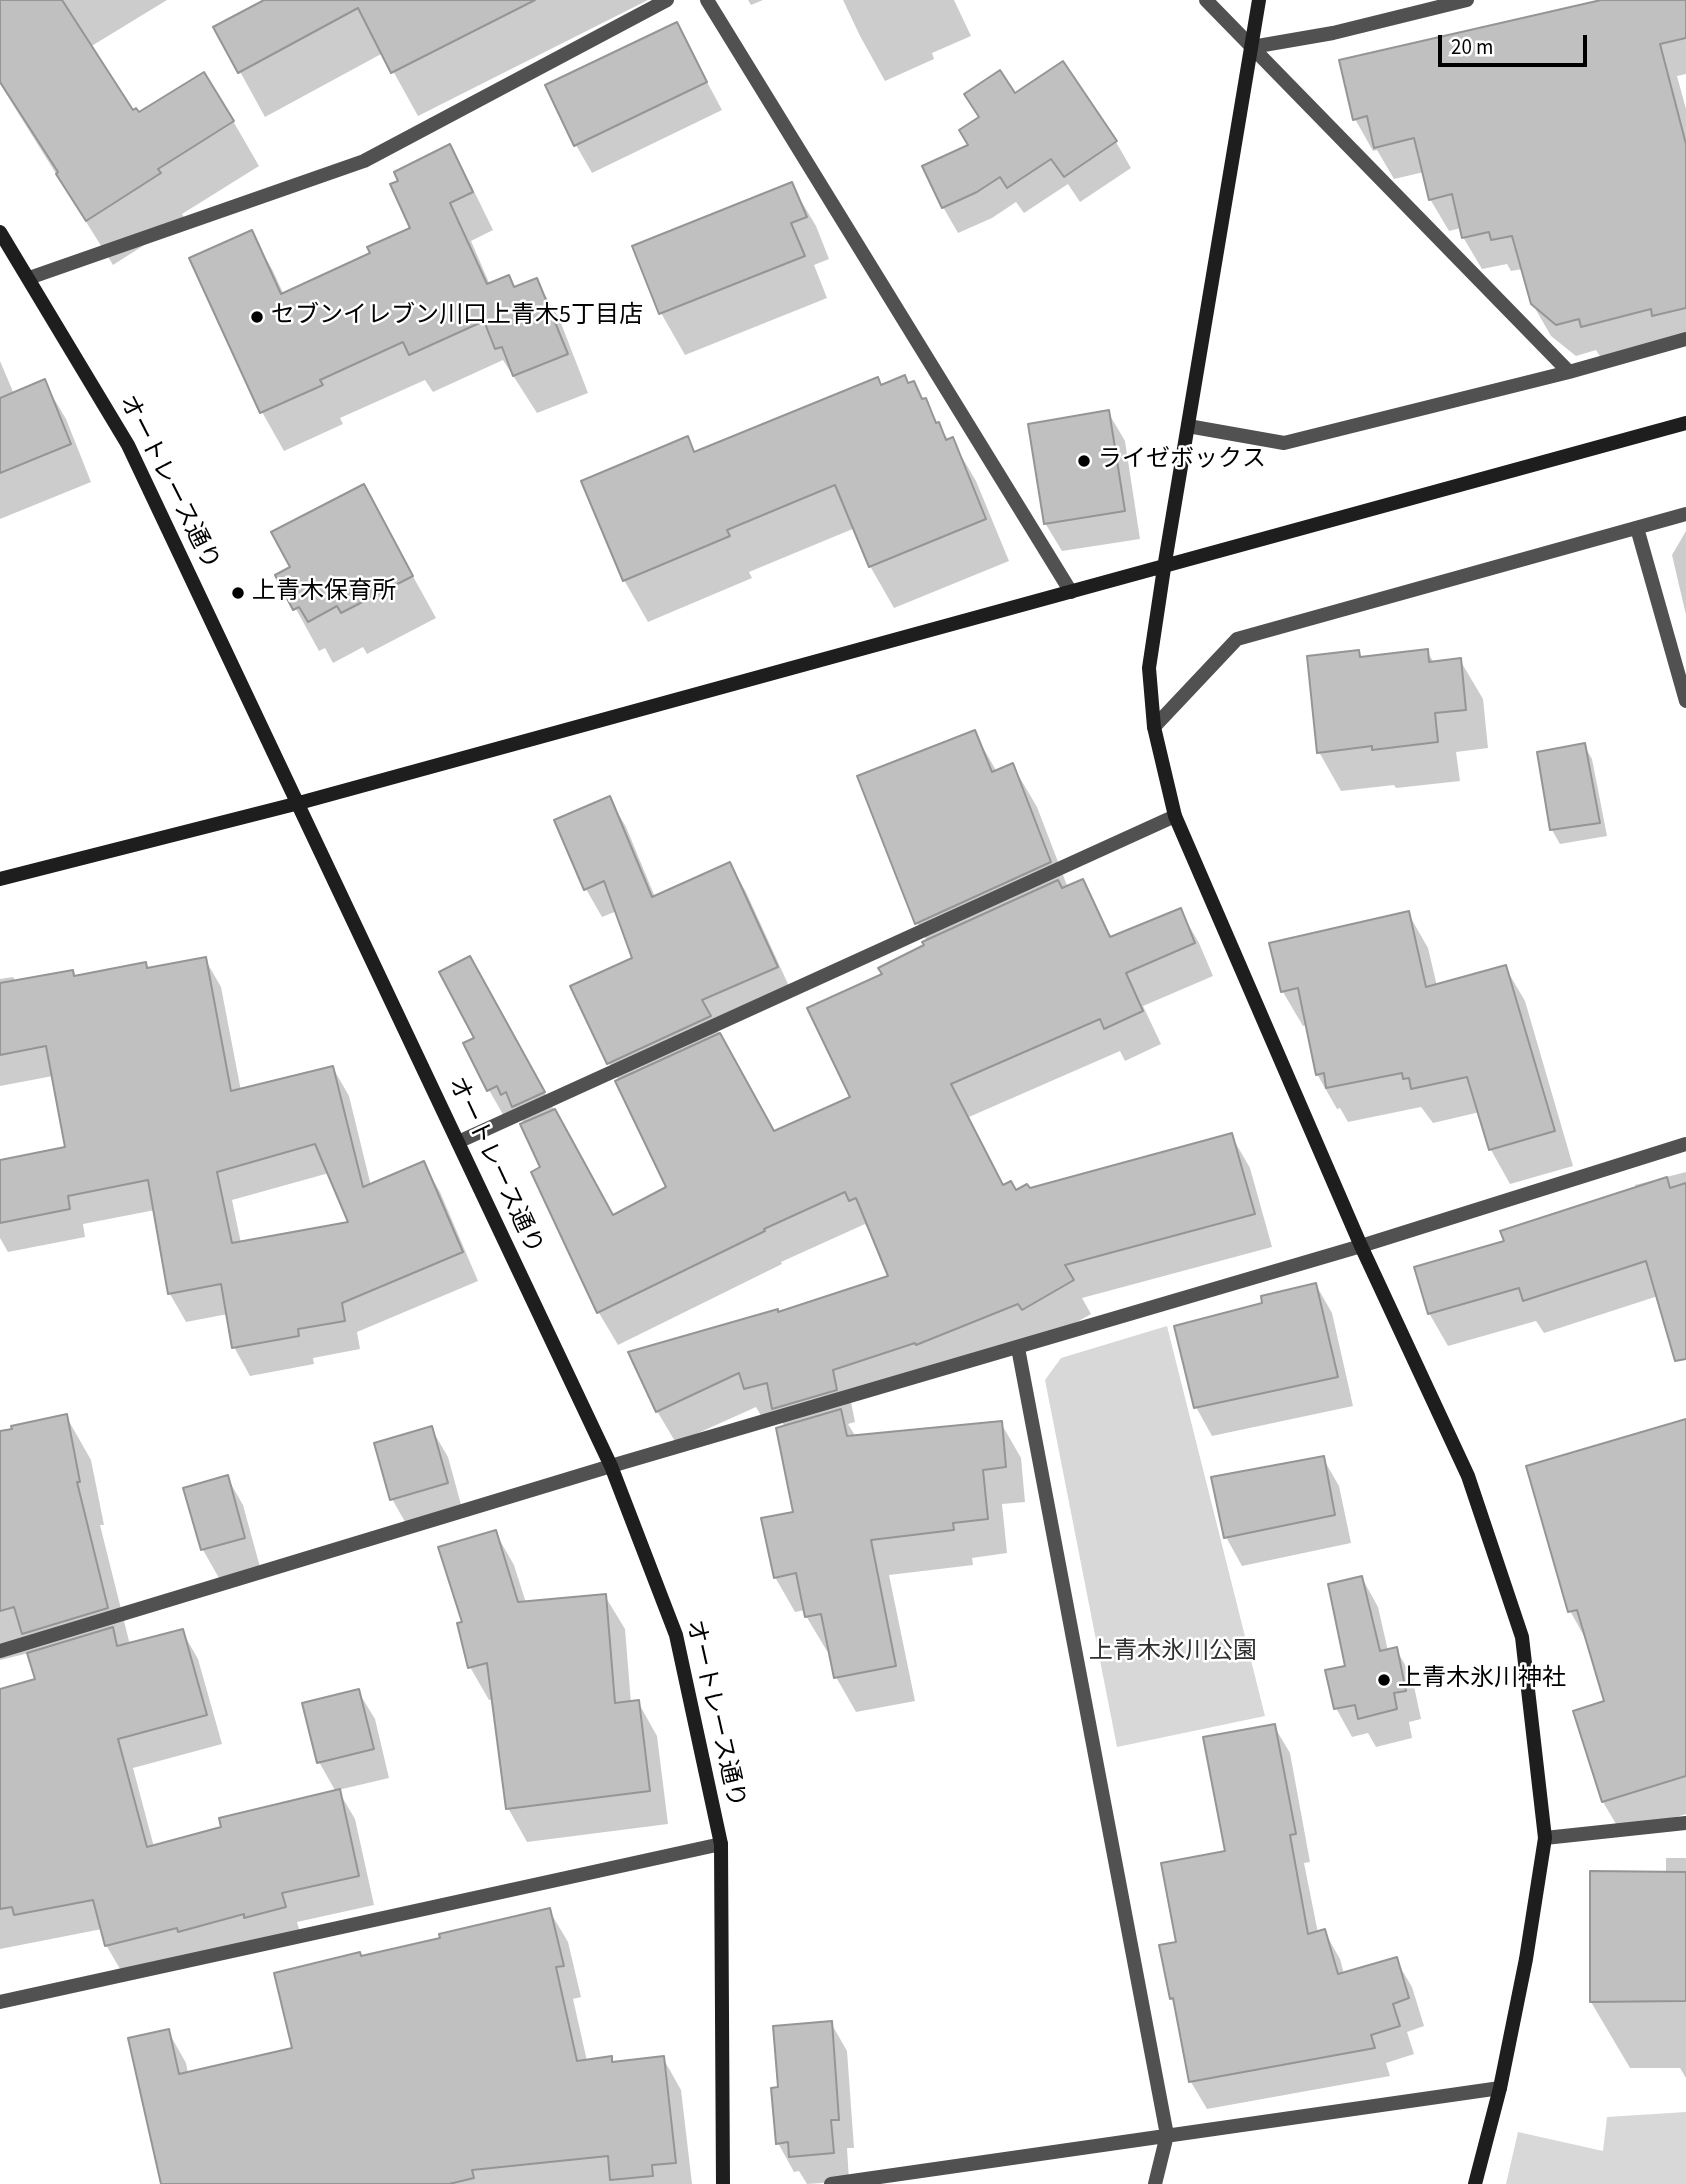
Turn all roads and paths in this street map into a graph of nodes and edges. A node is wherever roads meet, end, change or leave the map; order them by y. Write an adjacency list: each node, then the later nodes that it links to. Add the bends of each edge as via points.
1 (667, 0): 8 (street, via 364,161)
2 (707, 0): 16 (street)
3 (1206, 0): 6 (street)
4 (1259, 0): 6 (street)
5 (1467, 0): 6 (street, via 1333,33)
6 (1252, 47): 10 (street); 12 (street)
7 (0, 232): 8 (street, オートレース通り)
8 (29, 278): 19 (street, オートレース通り, via 128,445)
9 (1686, 339): 10 (street)
10 (1569, 372): 12 (street, via 1284,443)
11 (1686, 423): 15 (street)
12 (1188, 426): 15 (street)
13 (1686, 514): 14 (street)
14 (1637, 528): 17 (street); 18 (street, via 1237,639)
15 (1164, 568): 16 (street); 18 (street, via 1149,668)
16 (1071, 592): 19 (street)
17 (1686, 701)
18 (1154, 727): 20 (street)
19 (299, 803): 21 (street); 22 (street, オートレース通り)
20 (1175, 816): 22 (street); 24 (street)
21 (0, 879)
22 (458, 1142): 26 (street, オートレース通り)
23 (1686, 1144): 24 (street)
24 (1361, 1246): 25 (street); 29 (street, via 1468,1476 1522,1637)
25 (1018, 1348): 26 (street); 33 (street)
26 (611, 1466): 27 (street); 30 (street, オートレース通り, via 676,1635)
27 (0, 1651)
28 (1686, 1823): 29 (street)
29 (1545, 1839): 32 (street)
30 (721, 1844): 31 (street); 34 (street, オートレース通り)
31 (0, 2002)
32 (1500, 2088): 33 (street); 37 (street)
33 (1167, 2136): 35 (street); 36 (street)
34 (723, 2184)
35 (831, 2184)
36 (1155, 2184)
37 (1475, 2184)

